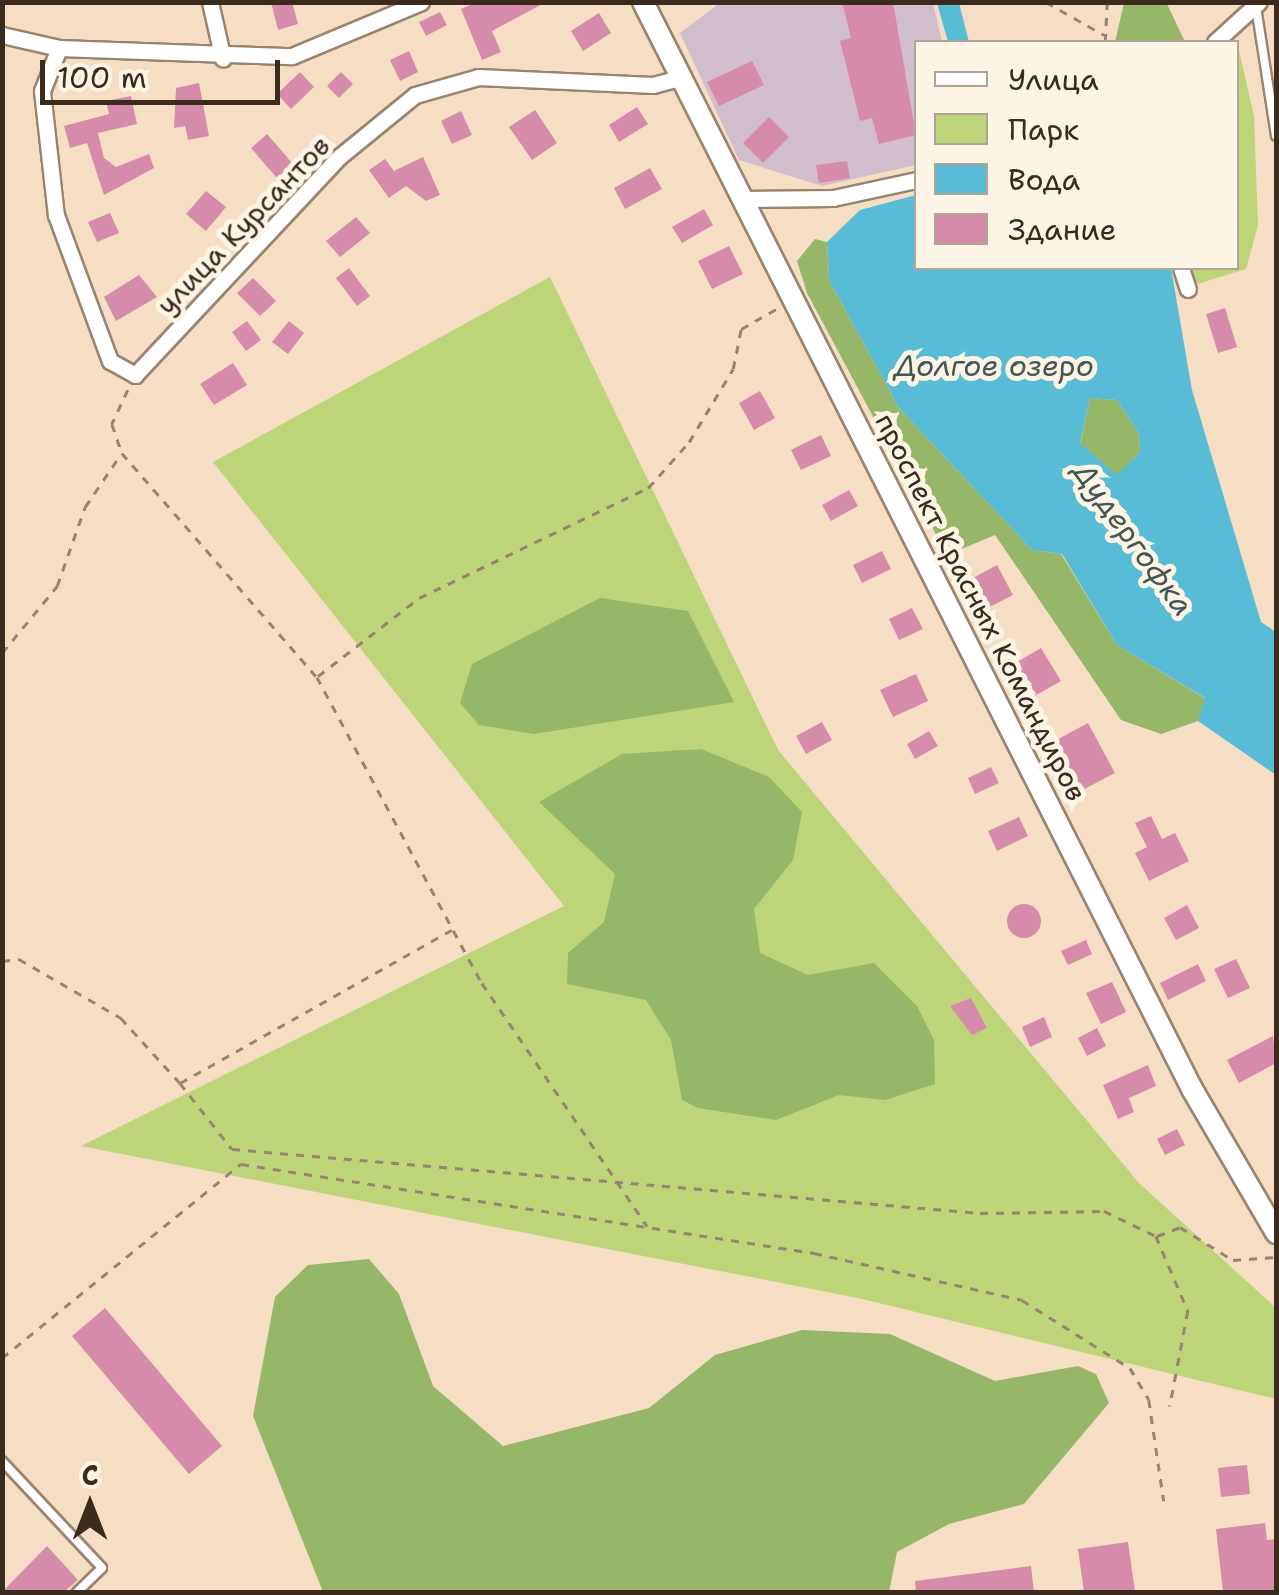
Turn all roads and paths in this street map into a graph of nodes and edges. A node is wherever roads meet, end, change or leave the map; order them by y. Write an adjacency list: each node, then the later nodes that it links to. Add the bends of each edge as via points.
1 (210, 2): 12 (street)
2 (421, 2): 12 (street, via 292,56)
3 (643, 2): 13 (street, проспект Красных Командиров)
4 (1046, 2): 8 (path)
5 (1106, 2): 8 (path)
6 (1258, 8): 10 (street); 14 (lane)
7 (2, 35): 11 (street)
8 (1104, 35): 9 (path)
9 (1105, 40)
10 (1217, 40)
11 (58, 48): 12 (street); 20 (street, via 42,91 56,215 110,360)
12 (223, 58)
13 (682, 77): 16 (street, проспект Красных Командиров); 20 (street, улица Курсантов, via 653,85 478,77 416,95 339,157)
14 (1276, 136)
15 (914, 180): 16 (street, via 833,198)
16 (742, 199): 19 (street, проспект Красных Командиров)
17 (1181, 270): 18 (street)
18 (1188, 288)
19 (795, 299): 23 (path, via 741,328 733,370 690,442 648,488 419,598); 29 (street, проспект Красных Командиров, via 1192,1088)
20 (134, 375): 21 (path, via 112,424)
21 (122, 453): 22 (path, via 85,506 57,586); 23 (path)
22 (2, 653)
23 (317, 677): 24 (path)
24 (454, 929): 26 (path); 27 (path)
25 (2, 961): 26 (path, via 19,959 122,1018)
26 (180, 1083): 27 (path, via 232,1149)
27 (614, 1180): 28 (path); 30 (path, via 980,1212 1104,1212)
28 (648, 1227): 32 (path, via 241,1164); 35 (path, via 1022,1300 1130,1368 1149,1400)
29 (1276, 1233)
30 (1156, 1236): 31 (path, via 1180,1227 1233,1260); 33 (path, via 1188,1311)
31 (1276, 1257)
32 (2, 1358)
33 (1170, 1406)
34 (2, 1462): 36 (lane, via 102,1568)
35 (1164, 1501)
36 (76, 1592)

